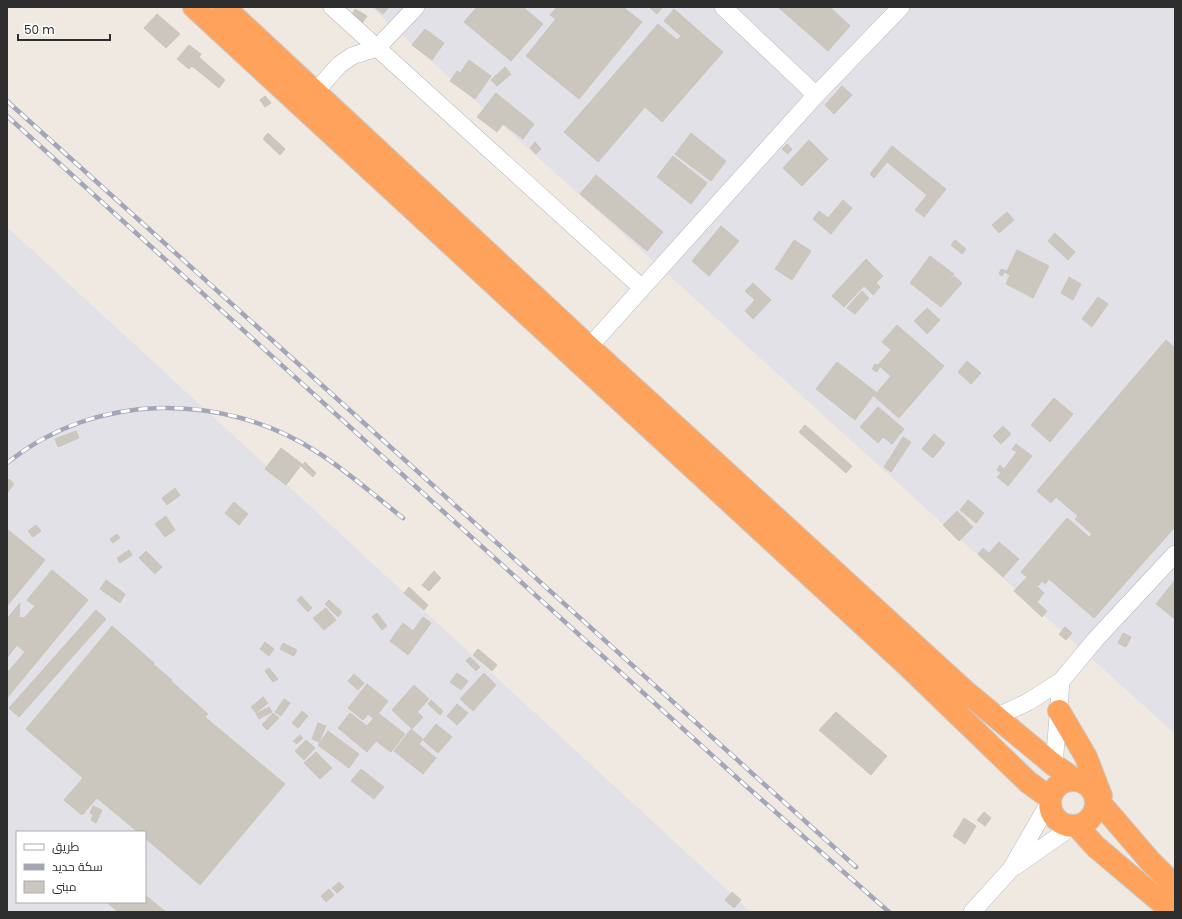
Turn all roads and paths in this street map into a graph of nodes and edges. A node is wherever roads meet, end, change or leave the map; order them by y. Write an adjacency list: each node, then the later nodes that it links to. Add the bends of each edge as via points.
1 (194, 7): 18 (highway, via 904,662 1028,782)
2 (224, 7): 8 (highway)
3 (332, 7): 7 (street)
4 (416, 7): 7 (street)
5 (723, 7): 9 (street)
6 (901, 7): 9 (street)
7 (377, 48): 8 (street, via 352,56 339,65); 10 (street)
8 (316, 91): 11 (highway)
9 (816, 95): 10 (street)
10 (642, 288): 11 (street)
11 (589, 347): 15 (highway)
12 (1175, 554): 13 (street, via 1095,640)
13 (1061, 681): 14 (street); 15 (street, via 1028,702)
14 (1059, 711): 16 (street); 19 (highway, via 1086,757)
15 (996, 717): 16 (highway)
16 (1054, 765): 17 (highway)
17 (1074, 779): 18 (highway, via 1061,782 1052,792); 19 (highway, via 1088,784)
18 (1050, 800): 20 (highway, via 1051,811 1056,819); 21 (street)
19 (1102, 804): 20 (highway, via 1096,804 1090,818); 22 (highway, via 1150,861)
20 (1075, 826): 21 (street); 24 (highway)
21 (1011, 869): 23 (street)
22 (1175, 886)
23 (972, 912)
24 (1173, 912)

